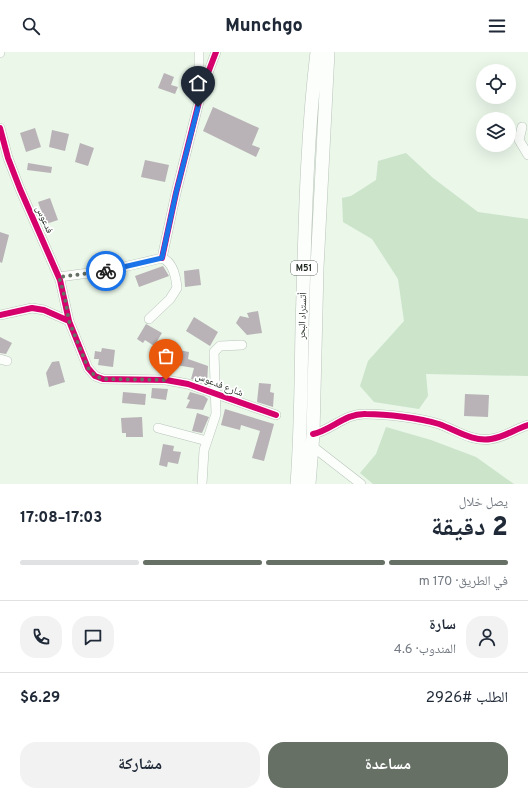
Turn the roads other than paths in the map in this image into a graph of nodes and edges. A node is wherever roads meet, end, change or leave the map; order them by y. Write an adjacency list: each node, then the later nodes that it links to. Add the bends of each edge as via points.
1 (200, 52): 5 (street, via 199,71)
2 (216, 52): 5 (street)
3 (317, 52): 22 (highway, أتستراد البحر / M51, via 308,164)
4 (328, 52): 19 (highway, أتستراد البحر / M51, via 317,268)
5 (203, 86): 9 (street)
6 (522, 127): 8 (street, via 519,140)
7 (0, 128): 10 (street, فدعوس, via 22,195)
8 (528, 155)
9 (162, 258): 10 (street, via 111,270); 12 (street, via 170,264 177,288 170,299)
10 (59, 277): 13 (street, فدعوس)
11 (0, 315): 13 (street, via 32,308 44,310)
12 (149, 319)
13 (69, 321): 15 (street, شارع فدعوس, via 88,368 95,376 103,379 177,381)
14 (242, 345): 15 (street, شارع فدعوس, via 220,346 214,352)
15 (215, 394): 16 (street, شارع فدعوس); 20 (street, شارع فدعوس, via 216,414)
16 (276, 415)
17 (528, 425): 19 (street, via 490,439 475,438 420,420 364,414 342,420)
18 (158, 428): 20 (street)
19 (312, 440): 23 (highway, أتستراد البحر / M51); 24 (street)
20 (207, 441): 21 (street, شارع فدعوس)
21 (202, 484)
22 (297, 484)
23 (308, 484)
24 (361, 484)

